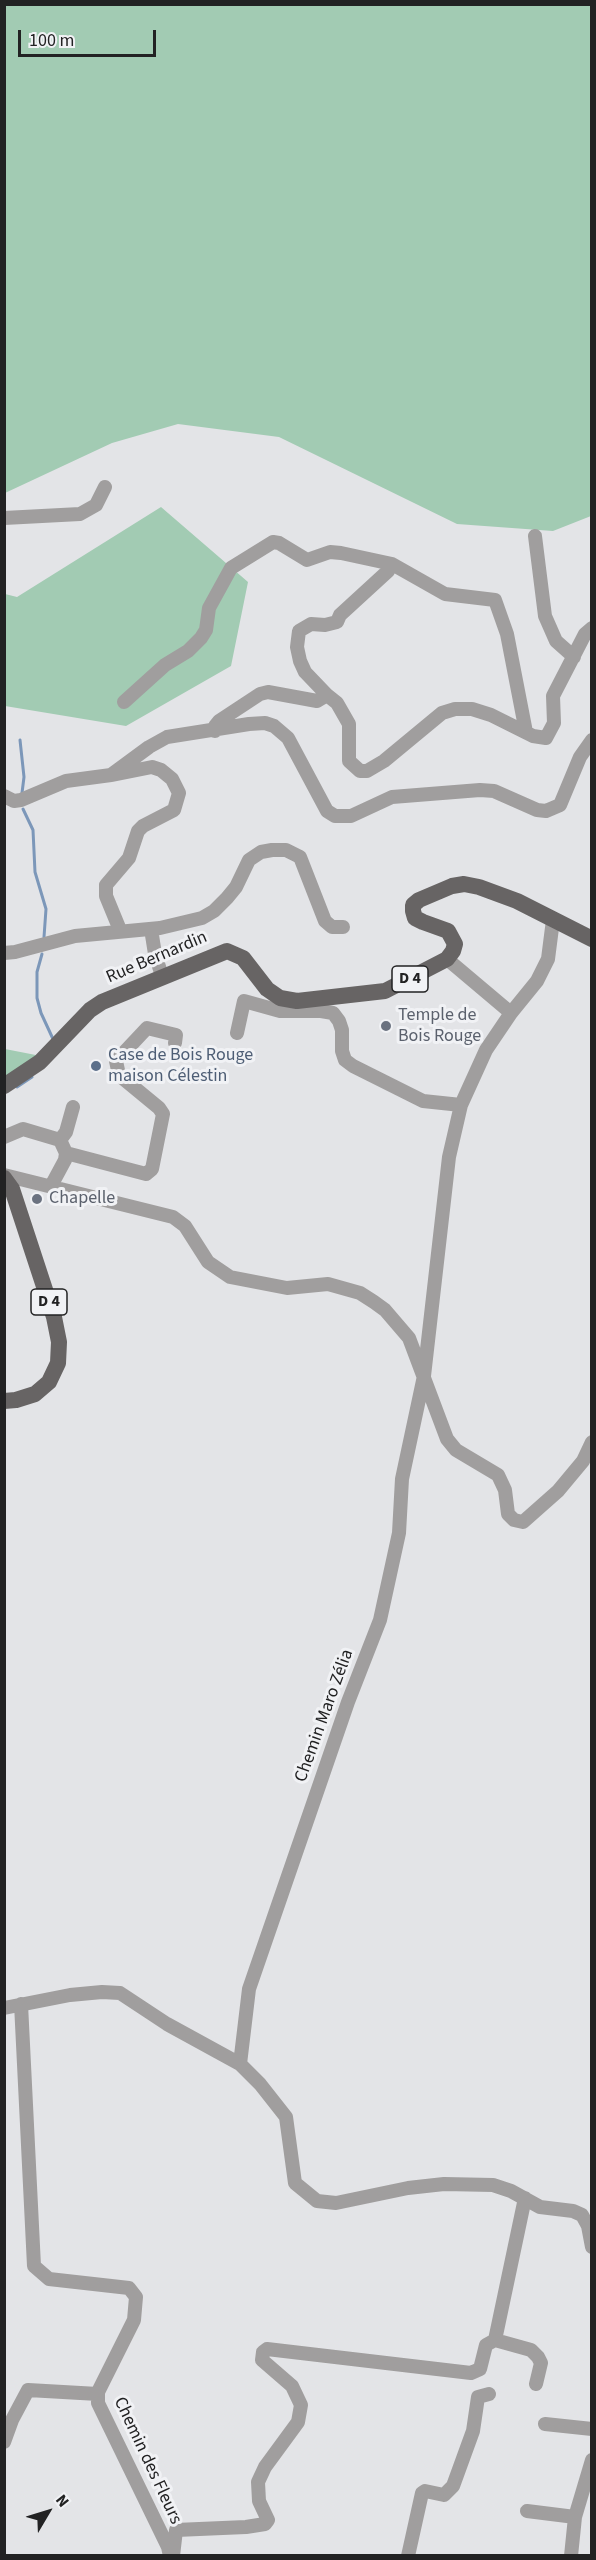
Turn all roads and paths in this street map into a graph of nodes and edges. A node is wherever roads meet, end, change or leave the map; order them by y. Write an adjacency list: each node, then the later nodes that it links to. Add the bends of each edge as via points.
1 (105, 487): 2 (street, via 96,505 80,514)
2 (4, 518)
3 (535, 536): 6 (street, via 545,616 556,641)
4 (392, 564): 7 (street, via 337,622 304,626 297,637 305,672); 8 (street, via 330,552 307,560 279,543 267,545 231,568 209,608 201,638); 10 (street, via 445,594 495,600 507,634)
5 (591, 628): 6 (street)
6 (574, 657): 10 (street, via 553,696 551,733 540,738)
7 (327, 694): 9 (street, via 317,701 260,694 219,721); 10 (street, via 347,718 349,761 360,771 384,761 447,710 472,709)
8 (124, 702)
9 (215, 731): 11 (street, via 265,723 282,731 294,746 327,811 339,817 351,816 392,797 480,790 494,790 537,810 554,809 564,798); 12 (street, via 167,737)
10 (526, 732)
11 (591, 740)
12 (111, 775): 13 (street, via 66,781 21,800); 17 (street, via 152,767 172,779 179,793 174,810 138,831 129,858 106,885 106,896)
13 (4, 796)
14 (553, 920): 18 (main road, D 4); 20 (main road, D 4, via 479,887 452,886 413,905 415,918 452,936 455,944); 22 (street, Chemin Maro Zélia, via 548,959 533,987)
15 (344, 927): 16 (street, via 332,927 325,921 300,857 286,850 272,850 249,860 236,887 208,915)
16 (151, 929): 17 (street); 21 (street)
17 (120, 930): 19 (street)
18 (591, 939)
19 (4, 953)
20 (447, 959): 21 (main road, Rue Bernardin / D 4, via 385,991 297,1001 280,998 267,989 243,957 231,951); 22 (street)
21 (162, 976): 25 (main road, Rue Bernardin / D 4, via 90,1010 46,1057)
22 (511, 1013): 26 (street, Chemin Maro Zélia, via 486,1050)
23 (237, 1033): 26 (street, via 244,1001 280,1011 333,1014 342,1030 345,1060 353,1066 423,1101)
24 (175, 1043): 30 (street, via 176,1035 147,1029 116,1061 119,1075 163,1114 152,1169 146,1174)
25 (4, 1086)
26 (461, 1105): 33 (street, Chemin Maro Zélia, via 451,1147)
27 (73, 1107): 29 (street)
28 (4, 1137): 29 (street, via 23,1129)
29 (60, 1140): 30 (street)
30 (66, 1154): 32 (street)
31 (4, 1177): 32 (street); 34 (main road, D 4, via 12,1189 59,1342 58,1364 49,1382 34,1394)
32 (51, 1186): 33 (street, via 173,1216 185,1226 208,1262 230,1277 287,1288 328,1284 360,1293 384,1310 409,1338)
33 (424, 1376): 35 (street, via 447,1439 456,1450 498,1475 505,1490 508,1514 514,1520 523,1522 558,1491 583,1461); 38 (street, Chemin Maro Zélia, via 406,1450 399,1533 380,1620 249,1989)
34 (4, 1401)
35 (591, 1442)
36 (21, 2004): 37 (street); 38 (street, via 81,1994 120,1993); 43 (street, Chemin des Fleurs, via 34,2266 49,2279 129,2288 136,2297 134,2320)
37 (4, 2008)
38 (240, 2064): 39 (street, via 286,2117 295,2183 317,2201 336,2203 444,2184 494,2185)
39 (525, 2198): 40 (street, via 540,2207 573,2211 582,2216); 41 (street)
40 (591, 2247)
41 (495, 2340): 42 (street, via 531,2350 538,2357 541,2363); 51 (street, via 486,2345 480,2369 471,2373 267,2349 262,2360 292,2386 301,2405 301,2415 290,2436 258,2482 259,2501 268,2520 246,2527 176,2530)
42 (536, 2384)
43 (98, 2394): 47 (street, via 28,2391); 51 (street, Chemin des Fleurs, via 98,2403)
44 (489, 2394): 52 (street, via 478,2397 473,2431 453,2486 444,2495 422,2493)
45 (545, 2424): 46 (street)
46 (591, 2429)
47 (4, 2442)
48 (591, 2460): 50 (street)
49 (526, 2511): 50 (street)
50 (575, 2517): 53 (street)
51 (171, 2556)
52 (408, 2556)
53 (571, 2556)

